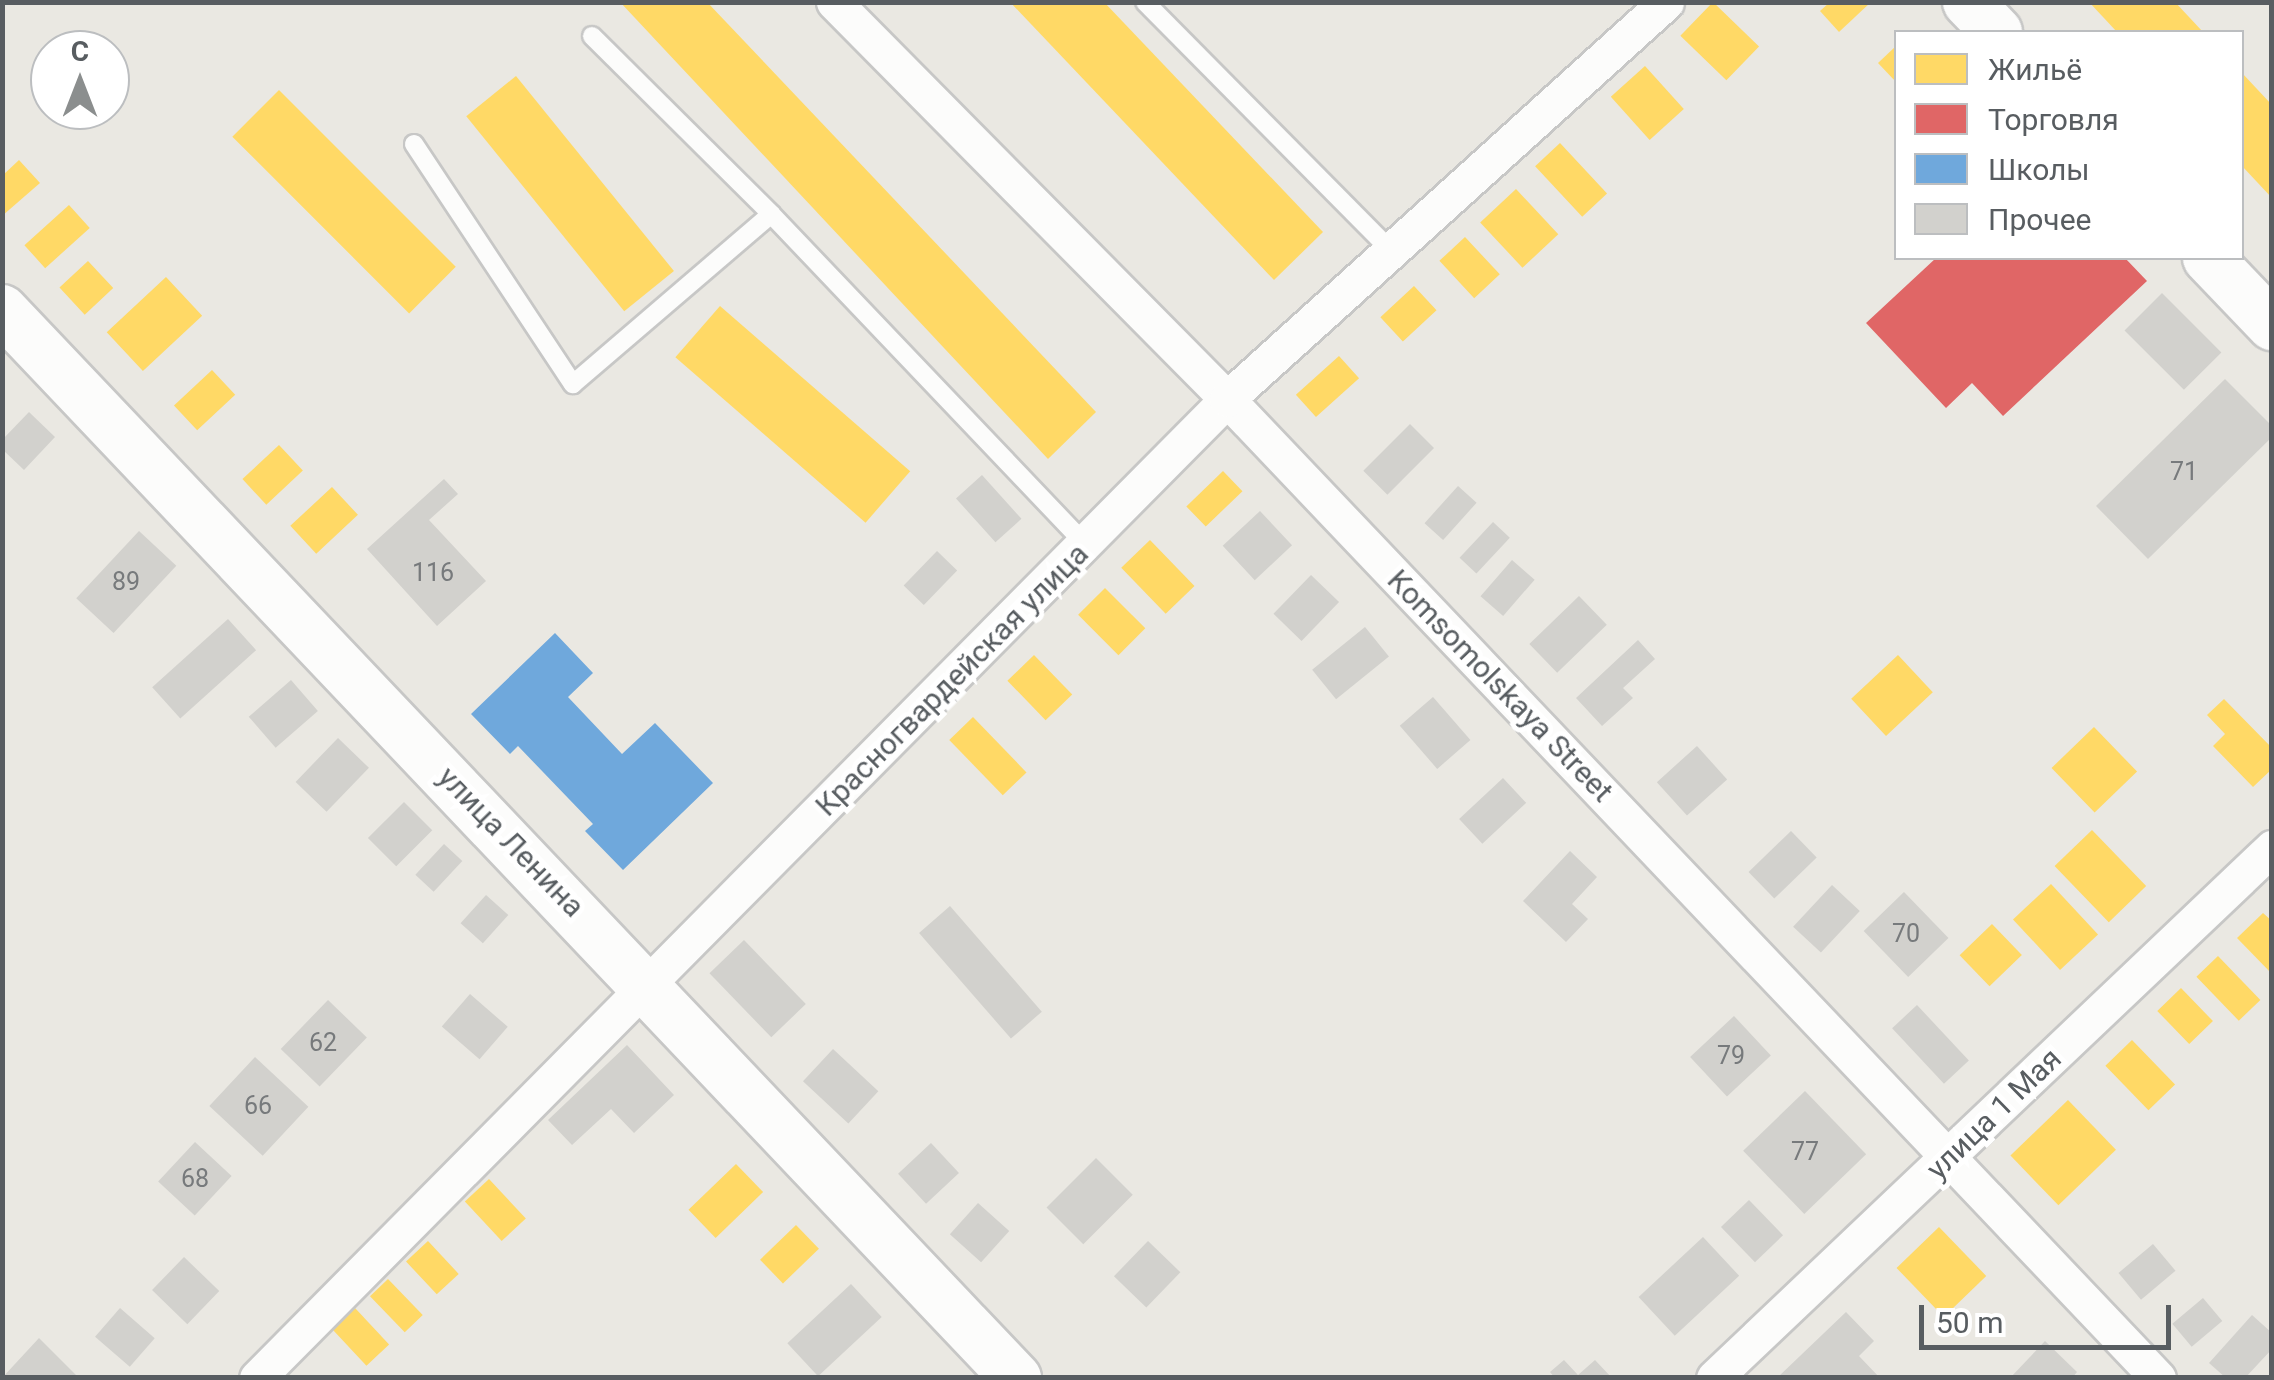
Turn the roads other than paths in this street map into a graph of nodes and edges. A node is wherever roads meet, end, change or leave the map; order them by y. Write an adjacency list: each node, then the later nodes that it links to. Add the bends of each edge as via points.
1 (834, 2): 13 (street, Komsomolskaya Street)
2 (1144, 2): 9 (lane)
3 (1666, 2): 9 (street, Красногвардейская улица)
4 (1968, 2): 5 (street)
5 (1994, 30)
6 (592, 36): 8 (lane)
7 (414, 144): 8 (lane, via 573,384)
8 (771, 214): 14 (lane)
9 (1394, 254): 13 (street, Красногвардейская улица)
10 (2210, 260): 12 (street)
11 (2, 310): 16 (street, улица Ленина)
12 (2272, 325)
13 (1227, 399): 14 (street, Красногвардейская улица); 17 (street, Komsomolskaya Street)
14 (1086, 545): 16 (street, Красногвардейская улица)
15 (2272, 848): 17 (street, улица 1 Мая)
16 (648, 986): 18 (street, Красногвардейская улица); 19 (street, улица Ленина)
17 (1949, 1158): 20 (street, улица 1 Мая); 21 (street, Komsomolskaya Street)
18 (256, 1378)
19 (1016, 1378)
20 (1714, 1378)
21 (2158, 1378)

